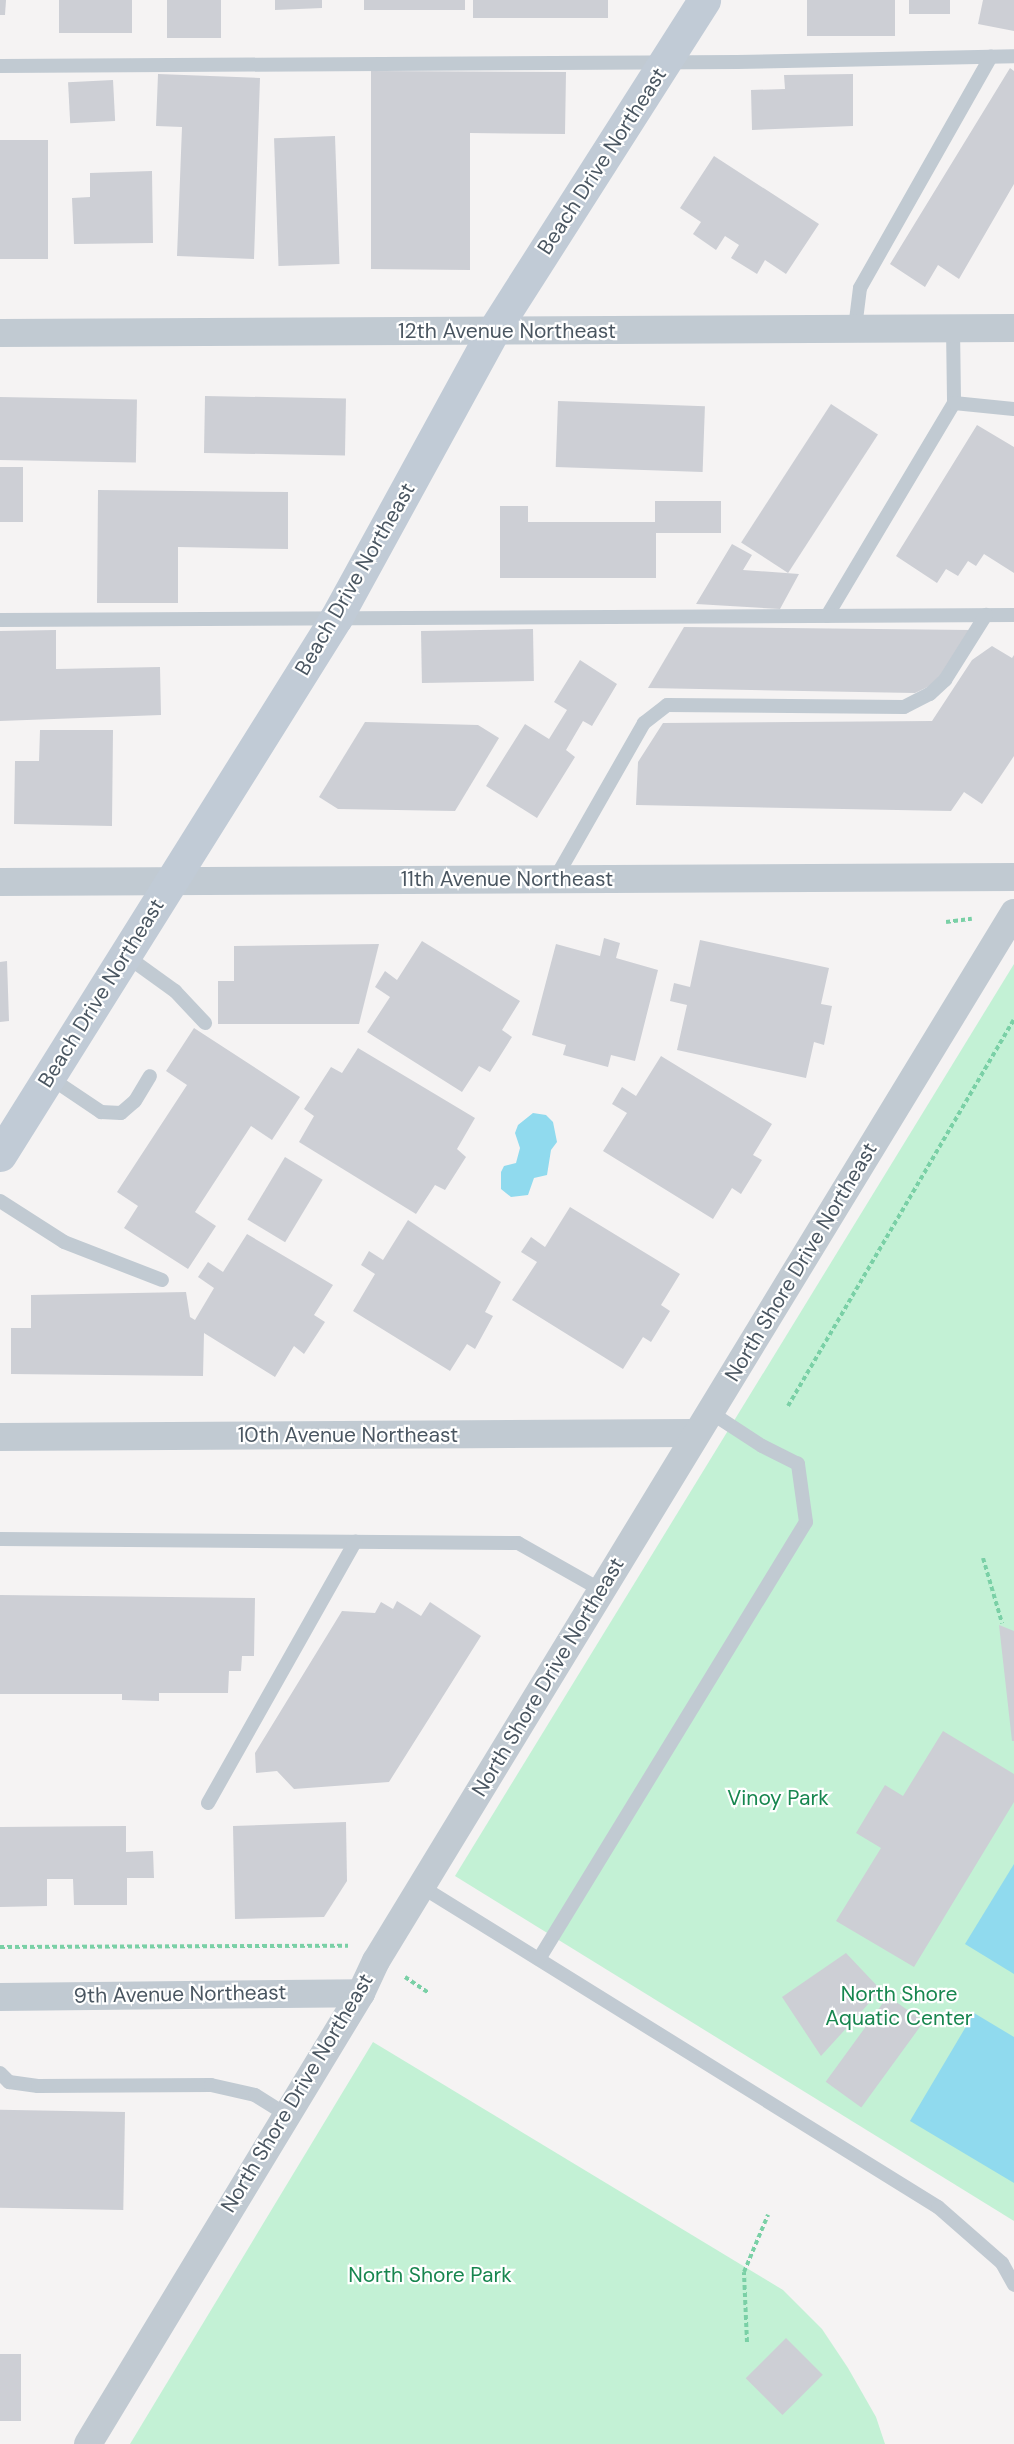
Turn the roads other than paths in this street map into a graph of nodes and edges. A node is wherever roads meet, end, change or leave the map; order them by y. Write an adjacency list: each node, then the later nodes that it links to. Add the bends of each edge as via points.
1 (704, 0): 4 (street, Beach Drive Northeast)
2 (991, 56): 3 (lane); 4 (lane); 6 (lane, via 860,288)
3 (1014, 56)
4 (665, 62): 5 (lane); 9 (street, Beach Drive Northeast)
5 (0, 66)
6 (855, 328): 7 (street, 12th Avenue Northeast); 9 (street, 12th Avenue Northeast)
7 (953, 328): 8 (street, 12th Avenue Northeast); 11 (lane)
8 (1014, 328)
9 (494, 330): 10 (street, 12th Avenue Northeast); 16 (street, Beach Drive Northeast)
10 (0, 333)
11 (954, 403): 12 (lane); 15 (lane)
12 (1014, 409)
13 (986, 615): 14 (lane); 15 (lane); 19 (lane, via 945,680 930,694 904,707 667,705 644,723)
14 (1014, 615)
15 (827, 616): 16 (lane)
16 (336, 618): 17 (lane); 20 (street, Beach Drive Northeast)
17 (0, 620)
18 (1014, 877): 19 (street, 11th Avenue Northeast)
19 (555, 879): 20 (street, 11th Avenue Northeast)
20 (171, 881): 21 (street, 11th Avenue Northeast); 23 (street, Beach Drive Northeast)
21 (0, 882)
22 (1014, 913): 30 (street, North Shore Drive Northeast)
23 (124, 955): 24 (lane, via 175,991); 26 (street, Beach Drive Northeast)
24 (205, 1023)
25 (150, 1076): 26 (lane, via 135,1101 121,1113 101,1112)
26 (48, 1077): 27 (street, Beach Drive Northeast)
27 (0, 1155)
28 (0, 1201): 29 (lane, via 64,1242)
29 (162, 1280)
30 (702, 1423): 31 (street, 10th Avenue Northeast); 34 (street, North Shore Drive Northeast); 37 (lane, via 798,1464 806,1522)
31 (0, 1437)
32 (0, 1539): 33 (lane)
33 (355, 1542): 34 (lane, via 518,1543); 35 (lane)
34 (601, 1590): 36 (street, North Shore Drive Northeast)
35 (208, 1803)
36 (422, 1887): 37 (lane); 38 (street, North Shore Drive Northeast)
37 (539, 1959): 42 (lane, via 938,2207 1002,2263)
38 (361, 1993): 39 (street, 9th Avenue Northeast); 41 (street, North Shore Drive Northeast)
39 (0, 1998)
40 (0, 2073): 41 (lane, via 9,2082 38,2086 211,2085 255,2095)
41 (286, 2114): 43 (street, North Shore Drive Northeast)
42 (1014, 2285)
43 (88, 2444)

